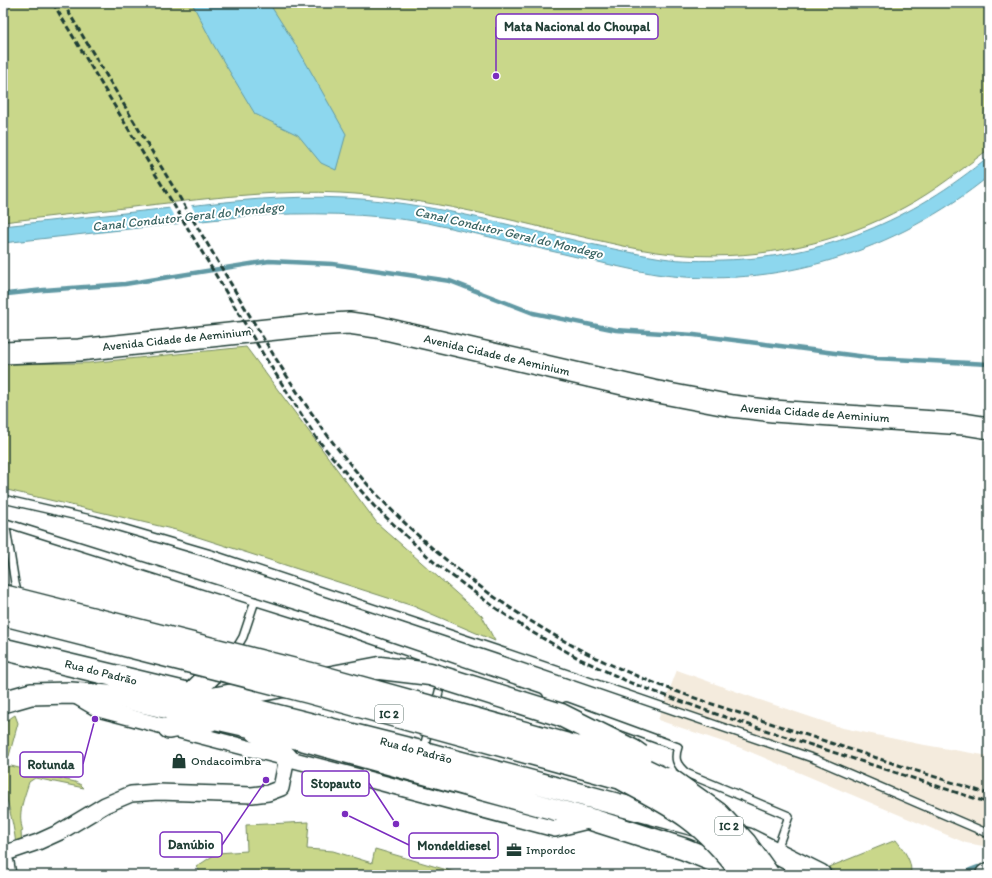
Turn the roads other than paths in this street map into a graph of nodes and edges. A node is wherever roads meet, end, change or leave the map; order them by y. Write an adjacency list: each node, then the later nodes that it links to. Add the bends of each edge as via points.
1 (3, 353): 2 (main road, Avenida Cidade de Aeminium, via 79,350 349,323 377,327 653,391 732,406)
2 (989, 428)
3 (3, 499): 22 (lane, via 95,520 211,554 472,642 815,759)
4 (4, 522): 6 (lane); 9 (lane, via 15,583 22,610 27,615)
5 (3, 596): 20 (highway, IC 2, bridge, via 315,675 626,761)
6 (254, 601): 9 (lane, via 236,651); 10 (lane)
7 (3, 614): 27 (highway, IC 2, bridge, via 309,692 621,778 689,818 728,854)
8 (3, 649): 12 (main road, Rua do Padrão)
9 (221, 665): 12 (main road)
10 (446, 665): 18 (lane); 23 (lane, via 678,746 678,765 686,773 789,816)
11 (71, 693): 14 (main road, Rua do Padrão, via 31,694); 15 (main road, Rua do Padrão, via 120,697); 17 (street, via 98,709)
12 (191, 694): 13 (main road, Rua do Padrão)
13 (212, 699): 18 (main road, Rua do Padrão); 20 (highway, bridge, via 380,668 430,674 561,715 633,751)
14 (4, 702)
15 (219, 719): 16 (main road, Rua do Padrão); 17 (main road)
16 (252, 727): 19 (main road); 21 (main road, Rua do Padrão)
17 (169, 728): 19 (street)
18 (422, 752): 23 (main road, Rua do Padrão, via 748,839)
19 (287, 758): 21 (street, via 555,830); 24 (street, via 281,788 268,793 131,794 105,805 60,832)
20 (680, 787): 29 (highway, IC 2, bridge, via 718,814 745,843)
21 (593, 820): 28 (main road, Rua do Padrão, via 684,849)
22 (989, 834)
23 (776, 852): 30 (main road, Rua do Padrão)
24 (3, 854)
25 (3, 863): 26 (main road)
26 (5, 875)
27 (744, 875)
28 (748, 875)
29 (768, 875)
30 (820, 875)

